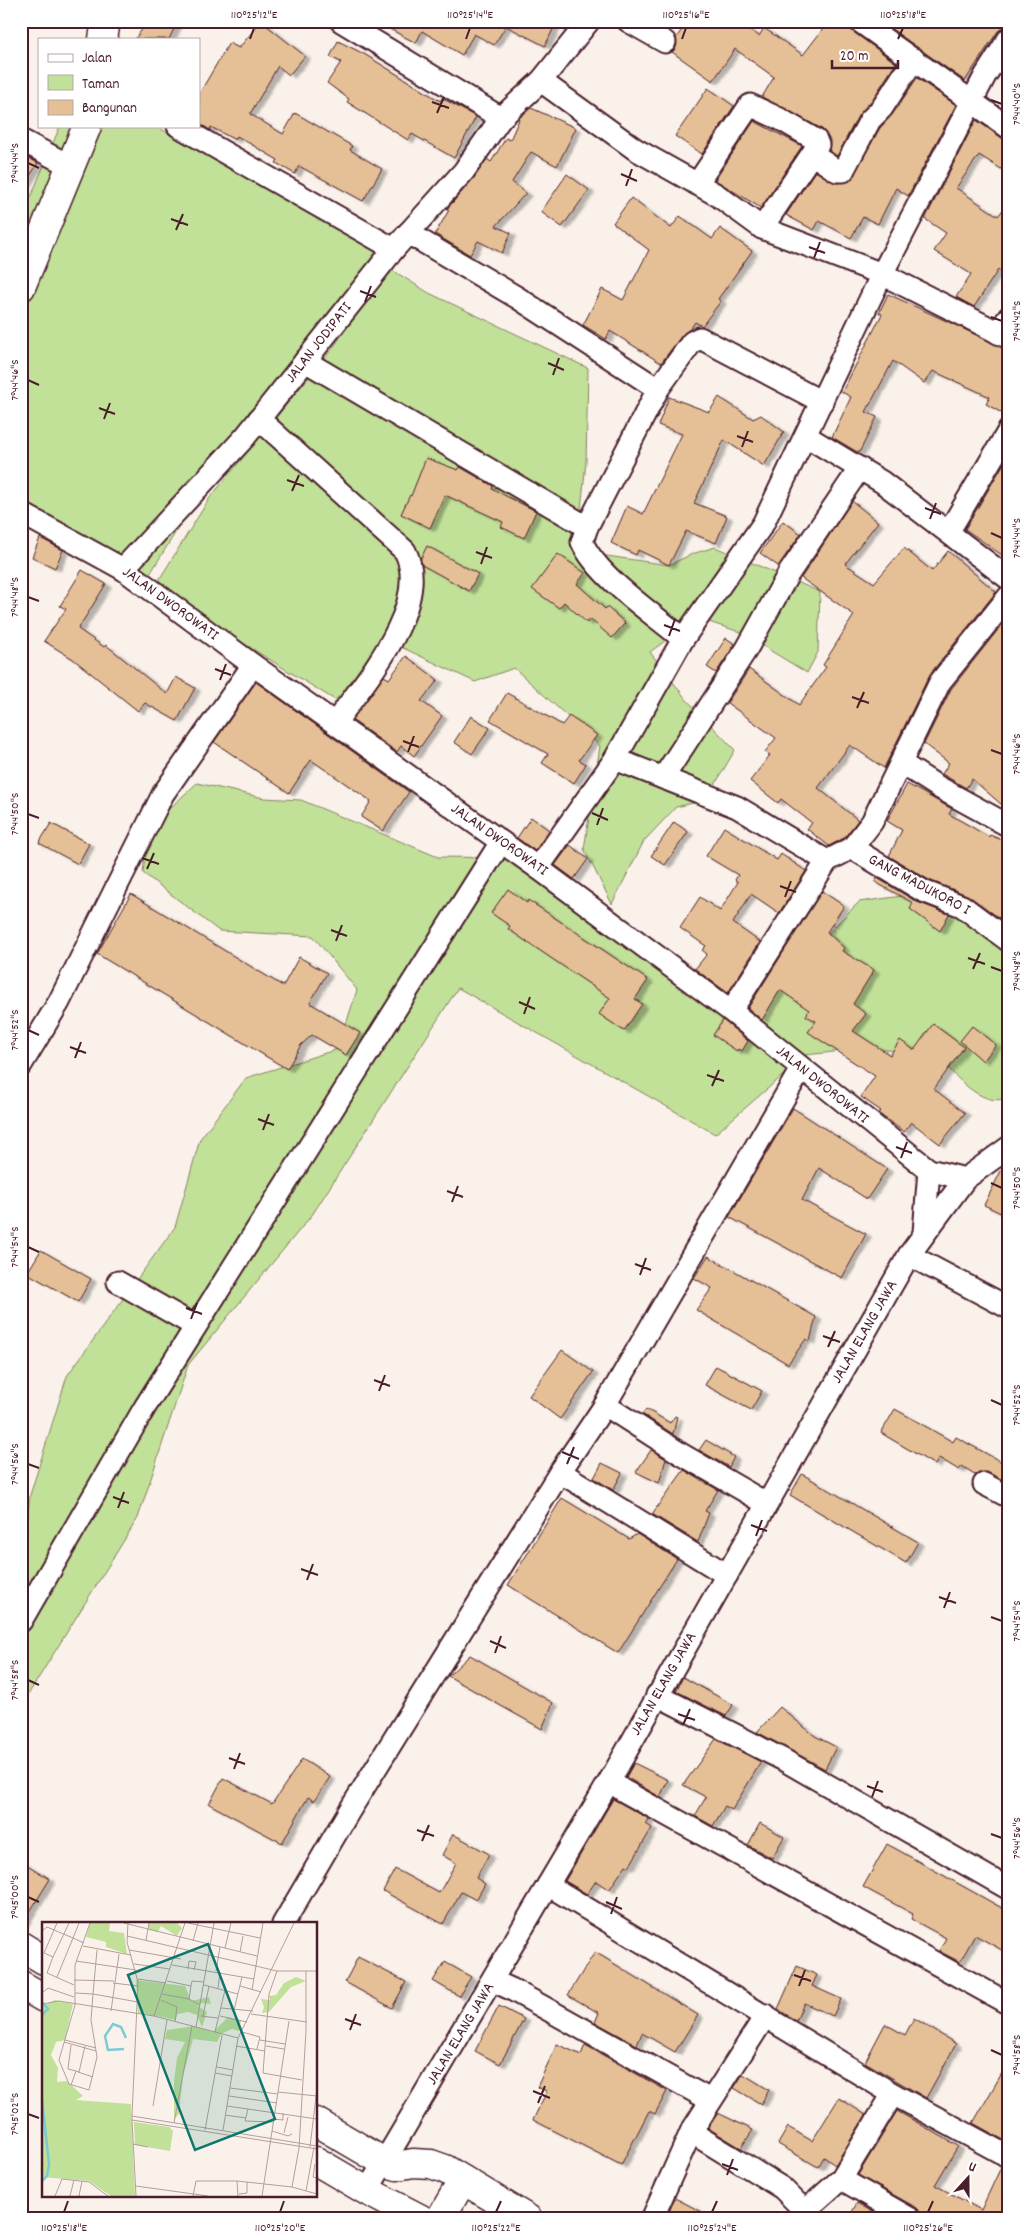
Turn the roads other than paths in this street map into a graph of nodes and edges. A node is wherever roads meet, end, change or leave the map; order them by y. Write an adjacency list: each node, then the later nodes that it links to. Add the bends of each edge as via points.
1 (106, 21): 6 (main road)
2 (341, 21): 12 (street)
3 (589, 21): 10 (street, JALAN JODIPATI)
4 (628, 21): 8 (street)
5 (859, 21): 9 (street)
6 (103, 38)
7 (1009, 38): 11 (street)
8 (664, 42)
9 (914, 59): 11 (street); 17 (street, via 882,108 870,120 843,171 837,171)
10 (541, 81): 12 (street, JALAN JODIPATI); 19 (street, via 636,149)
11 (972, 102): 15 (street); 23 (street)
12 (501, 118): 21 (street, JALAN JODIPATI, via 464,171)
13 (86, 128): 18 (main road)
14 (182, 128): 22 (street)
15 (1009, 128)
16 (21, 140): 18 (street)
17 (812, 154): 19 (street, via 818,145 816,140 780,118 750,105); 20 (street)
18 (72, 166): 24 (main road)
19 (697, 184): 20 (street)
20 (762, 228): 23 (street)
21 (408, 233): 22 (street, JALAN JODIPATI); 27 (street, via 518,298)
22 (394, 249): 26 (street, JALAN JODIPATI)
23 (882, 274): 25 (street); 28 (street)
24 (21, 287)
25 (1005, 329)
26 (305, 361): 29 (street, JALAN JODIPATI); 34 (street)
27 (658, 389): 28 (street, via 692,342 700,338); 34 (street)
28 (822, 402): 31 (street)
29 (260, 419): 36 (street, JALAN JODIPATI); 41 (street, via 405,551 411,561 409,597 403,620 375,667)
30 (1009, 430): 35 (street)
31 (806, 436): 32 (street); 39 (street, via 763,524)
32 (860, 468): 35 (street); 44 (street, via 788,573 746,650)
33 (21, 513): 36 (street, JALAN DWOROWATI)
34 (587, 527): 39 (street, via 582,542 587,553 604,572)
35 (949, 531): 37 (street)
36 (123, 569): 40 (street, JALAN DWOROWATI)
37 (1009, 579)
38 (1009, 596): 43 (street, via 940,682)
39 (682, 639): 42 (street)
40 (253, 665): 41 (street, JALAN DWOROWATI); 52 (street, via 163,794 59,1002)
41 (334, 723): 46 (street, JALAN DWOROWATI)
42 (615, 759): 44 (street); 49 (street)
43 (901, 764): 45 (street); 47 (street, via 872,822)
44 (663, 778): 48 (street, via 737,807)
45 (1009, 826)
46 (501, 842): 49 (street, JALAN DWOROWATI); 61 (street)
47 (852, 848): 48 (street); 50 (street, GANG MADUKORO I, via 923,891 962,906)
48 (827, 861): 51 (street)
49 (538, 868): 51 (street, JALAN DWOROWATI)
50 (1009, 941)
51 (731, 1010): 53 (street, JALAN DWOROWATI)
52 (21, 1065)
53 (801, 1069): 55 (street, JALAN DWOROWATI); 62 (street)
54 (1009, 1147): 56 (street, JALAN ELANG JAWA)
55 (929, 1170): 56 (street, JALAN DWOROWATI); 57 (street)
56 (965, 1179): 57 (street, JALAN ELANG JAWA)
57 (924, 1232): 58 (street, JALAN ELANG JAWA)
58 (909, 1255): 60 (street); 66 (street, JALAN ELANG JAWA)
59 (118, 1282): 61 (street)
60 (1009, 1308)
61 (195, 1326): 68 (street, via 144,1406)
62 (605, 1405): 63 (street); 66 (street)
63 (560, 1472): 67 (street); 73 (street, via 348,1813)
64 (984, 1484): 65 (street)
65 (1009, 1497)
66 (767, 1504): 67 (street, JALAN ELANG JAWA)
67 (727, 1575): 69 (street, JALAN ELANG JAWA)
68 (21, 1621)
69 (657, 1695): 70 (street, JALAN ELANG JAWA); 72 (street, via 782,1759)
70 (610, 1780): 71 (street, JALAN ELANG JAWA); 79 (street, via 622,1790)
71 (548, 1885): 76 (street, JALAN ELANG JAWA); 80 (street)
72 (1009, 1888)
73 (284, 1922)
74 (21, 1946): 75 (main road)
75 (42, 1959)
76 (493, 1981): 82 (street); 87 (street, JALAN ELANG JAWA)
77 (21, 1985): 78 (main road)
78 (42, 1997)
79 (1009, 2004)
80 (766, 2015): 81 (street); 82 (street)
81 (893, 2094): 85 (street); 88 (street)
82 (710, 2100): 84 (street)
83 (318, 2123): 87 (main road)
84 (691, 2132): 88 (street, via 782,2188 805,2211); 94 (street)
85 (1009, 2157)
86 (318, 2162): 90 (main road)
87 (384, 2162): 89 (main road, via 397,2166 431,2164); 90 (street, JALAN ELANG JAWA)
88 (841, 2179): 95 (street)
89 (462, 2180): 92 (main road); 93 (main road)
90 (368, 2191): 91 (main road)
91 (421, 2219)
92 (440, 2219)
93 (528, 2219)
94 (652, 2219)
95 (911, 2219)

